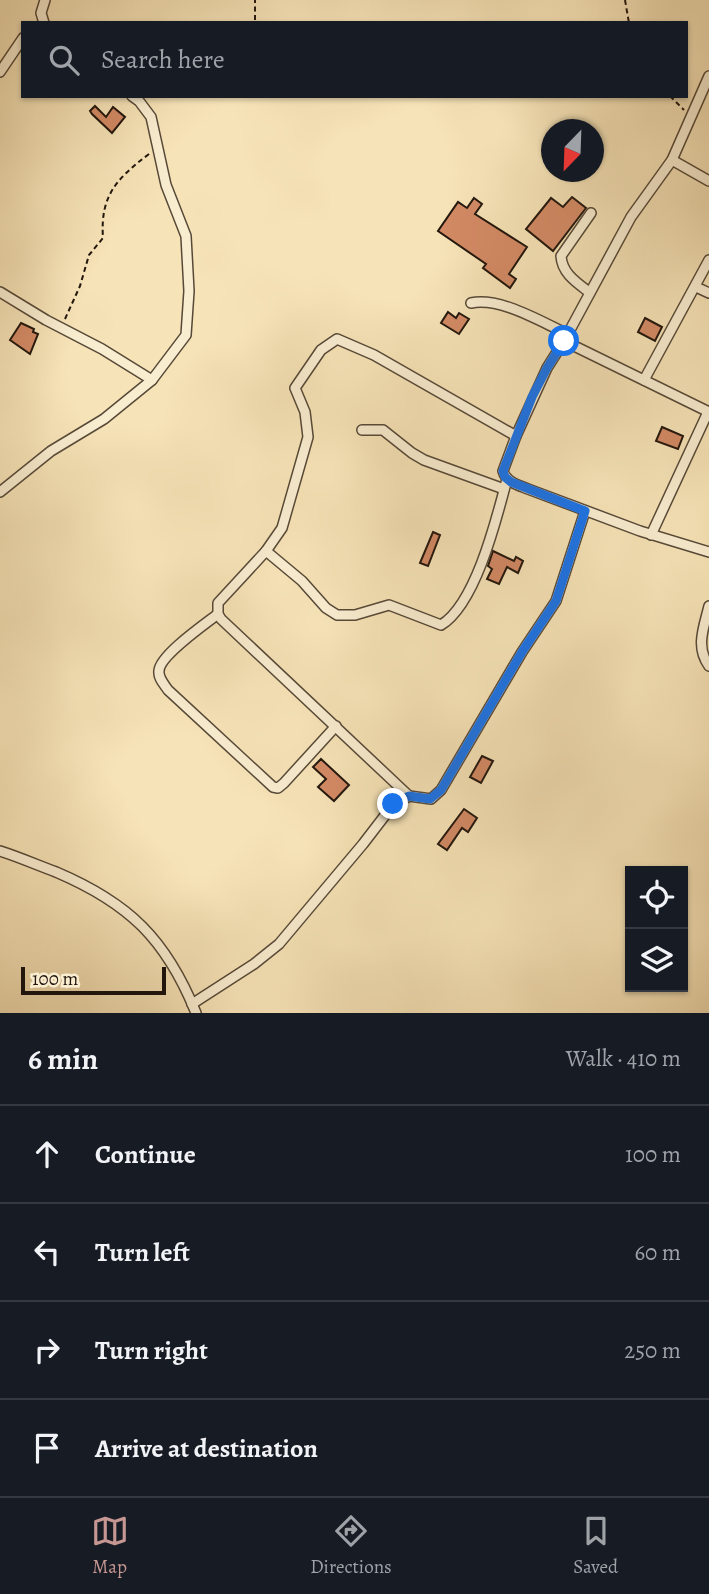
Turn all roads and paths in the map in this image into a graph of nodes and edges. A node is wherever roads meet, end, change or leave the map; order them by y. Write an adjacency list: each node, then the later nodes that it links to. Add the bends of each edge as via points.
1 (45, 0): 4 (street)
2 (255, 0): 5 (path)
3 (625, 0): 6 (path)
4 (42, 18)
5 (255, 20)
6 (629, 21)
7 (21, 41): 8 (street)
8 (0, 72)
9 (708, 82): 12 (street)
10 (135, 98): 13 (street, via 151,117)
11 (672, 98): 12 (path)
12 (692, 118): 14 (street)
13 (158, 147): 23 (path, via 134,165 107,197 103,238 89,255); 25 (street, via 166,185 186,236 189,291 186,335)
14 (672, 160): 15 (street); 20 (street, via 631,217)
15 (709, 181)
16 (592, 213): 20 (street, via 561,256 569,275)
17 (709, 260): 18 (street)
18 (696, 287): 21 (street); 26 (street)
19 (0, 292): 23 (street)
20 (589, 292): 24 (street)
21 (709, 293)
22 (471, 303): 24 (street, via 502,306)
23 (61, 328): 25 (street)
24 (566, 338): 26 (street); 29 (street)
25 (152, 380): 32 (street)
26 (644, 380): 27 (street)
27 (708, 412): 34 (street)
28 (362, 430): 31 (street, via 383,430 424,460)
29 (516, 436): 30 (street, via 503,471); 35 (street, via 374,355 337,339 321,350 295,388 305,412 308,437 282,528)
30 (507, 479): 31 (street); 33 (street)
31 (505, 489): 35 (street, via 471,587 441,625 390,605 337,615)
32 (0, 492)
33 (585, 511): 34 (street); 41 (street, via 556,601 445,783 430,799)
34 (651, 535): 36 (street)
35 (266, 551): 38 (street, via 220,599)
36 (709, 552)
37 (709, 606): 39 (street, via 700,647)
38 (218, 614): 40 (street); 40 (street, via 161,664 160,679 168,690 272,788 284,783)
39 (709, 666)
40 (336, 726): 41 (street)
41 (409, 796): 43 (street, via 393,804 279,944)
42 (0, 851): 43 (street, via 84,884 125,909 153,936 183,982)
43 (194, 1009)

